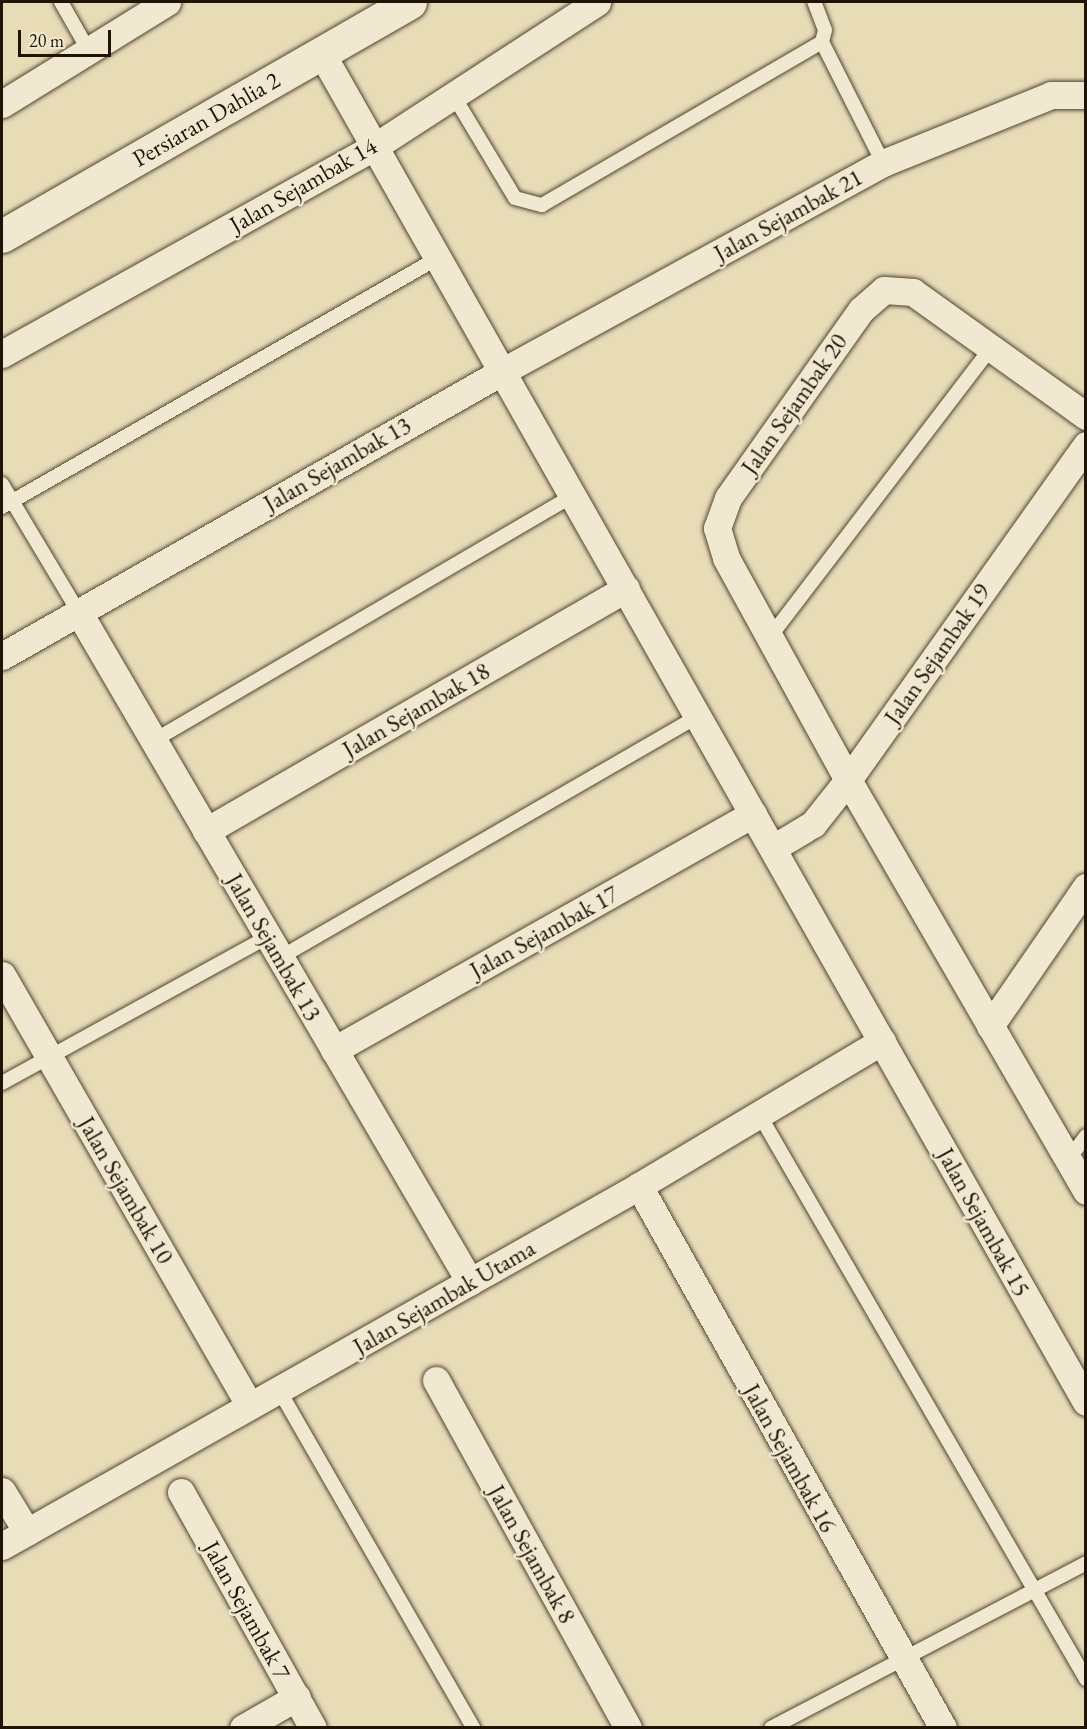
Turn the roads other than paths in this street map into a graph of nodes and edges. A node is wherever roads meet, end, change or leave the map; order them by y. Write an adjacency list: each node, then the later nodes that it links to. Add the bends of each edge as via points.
1 (60, 2): 7 (lane)
2 (168, 2): 7 (street)
3 (410, 2): 8 (street, Persiaran Dahlia 2)
4 (597, 2): 9 (street, Jalan Sejambak 14)
5 (814, 2): 6 (lane, via 825,30)
6 (822, 42): 9 (lane, via 542,206 515,198); 13 (lane)
7 (89, 51): 11 (street)
8 (322, 54): 12 (street, Jalan Sejambak 15); 14 (street, Persiaran Dahlia 2)
9 (452, 93): 12 (street, Jalan Sejambak 14)
10 (1086, 95): 13 (street, Jalan Sejambak 21, via 1051,95)
11 (2, 104)
12 (374, 147): 15 (street, Jalan Sejambak 15); 17 (street, Jalan Sejambak 14)
13 (883, 163): 18 (street, Jalan Sejambak 21)
14 (2, 236)
15 (438, 258): 18 (street, Jalan Sejambak 15); 23 (lane)
16 (991, 348): 19 (street); 26 (lane); 26 (street, Jalan Sejambak 20, via 913,292 884,290 861,310 728,498 717,528 726,558)
17 (2, 354)
18 (503, 371): 22 (street, Jalan Sejambak 15); 25 (street, Jalan Sejambak 13)
19 (1086, 416)
20 (1086, 445): 30 (street, Jalan Sejambak 19)
21 (2, 484): 23 (lane)
22 (573, 496): 24 (street, Jalan Sejambak 15); 29 (lane)
23 (7, 504): 25 (lane)
24 (626, 589): 28 (street, Jalan Sejambak 15); 32 (street, Jalan Sejambak 18)
25 (78, 611): 27 (street, Jalan Sejambak 13); 29 (street, Jalan Sejambak 13)
26 (770, 637): 30 (street)
27 (2, 656)
28 (695, 718): 31 (street, Jalan Sejambak 15); 35 (lane)
29 (153, 741): 32 (street, Jalan Sejambak 13)
30 (848, 780): 33 (street, Jalan Sejambak 19, via 813,824); 37 (street)
31 (753, 814): 33 (street, Jalan Sejambak 15); 39 (street, Jalan Sejambak 17)
32 (206, 831): 35 (street, Jalan Sejambak 13)
33 (773, 848): 38 (street, Jalan Sejambak 15)
34 (1086, 887): 37 (street)
35 (275, 946): 39 (street, Jalan Sejambak 13); 40 (lane)
36 (2, 975): 40 (street, Jalan Sejambak 10)
37 (990, 1026): 44 (street)
38 (882, 1041): 42 (street, Jalan Sejambak Utama); 50 (street, Jalan Sejambak 15)
39 (334, 1050): 47 (street, Jalan Sejambak 13)
40 (48, 1056): 41 (lane); 51 (street, Jalan Sejambak 10)
41 (2, 1083)
42 (759, 1114): 45 (street, Jalan Sejambak Utama); 57 (lane)
43 (1086, 1136): 44 (lane)
44 (1068, 1160): 46 (street)
45 (639, 1186): 47 (street, Jalan Sejambak Utama); 58 (street, Jalan Sejambak 16)
46 (1086, 1191)
47 (470, 1282): 49 (street, Jalan Sejambak Utama)
48 (436, 1380): 64 (street, Jalan Sejambak 8)
49 (279, 1390): 51 (street, Jalan Sejambak Utama); 63 (lane)
50 (1086, 1402)
51 (250, 1406): 54 (street, Jalan Sejambak Utama)
52 (2, 1491): 54 (street)
53 (181, 1492): 60 (street, Jalan Sejambak 7)
54 (27, 1532): 55 (street, Jalan Sejambak Utama)
55 (2, 1546)
56 (1086, 1563): 57 (lane)
57 (1033, 1592): 58 (lane); 59 (lane)
58 (902, 1657): 65 (lane); 66 (street, Jalan Sejambak 16)
59 (1086, 1679)
60 (297, 1697): 61 (street); 62 (street, Jalan Sejambak 7)
61 (243, 1728)
62 (313, 1728)
63 (473, 1728)
64 (628, 1728)
65 (771, 1728)
66 (944, 1728)

